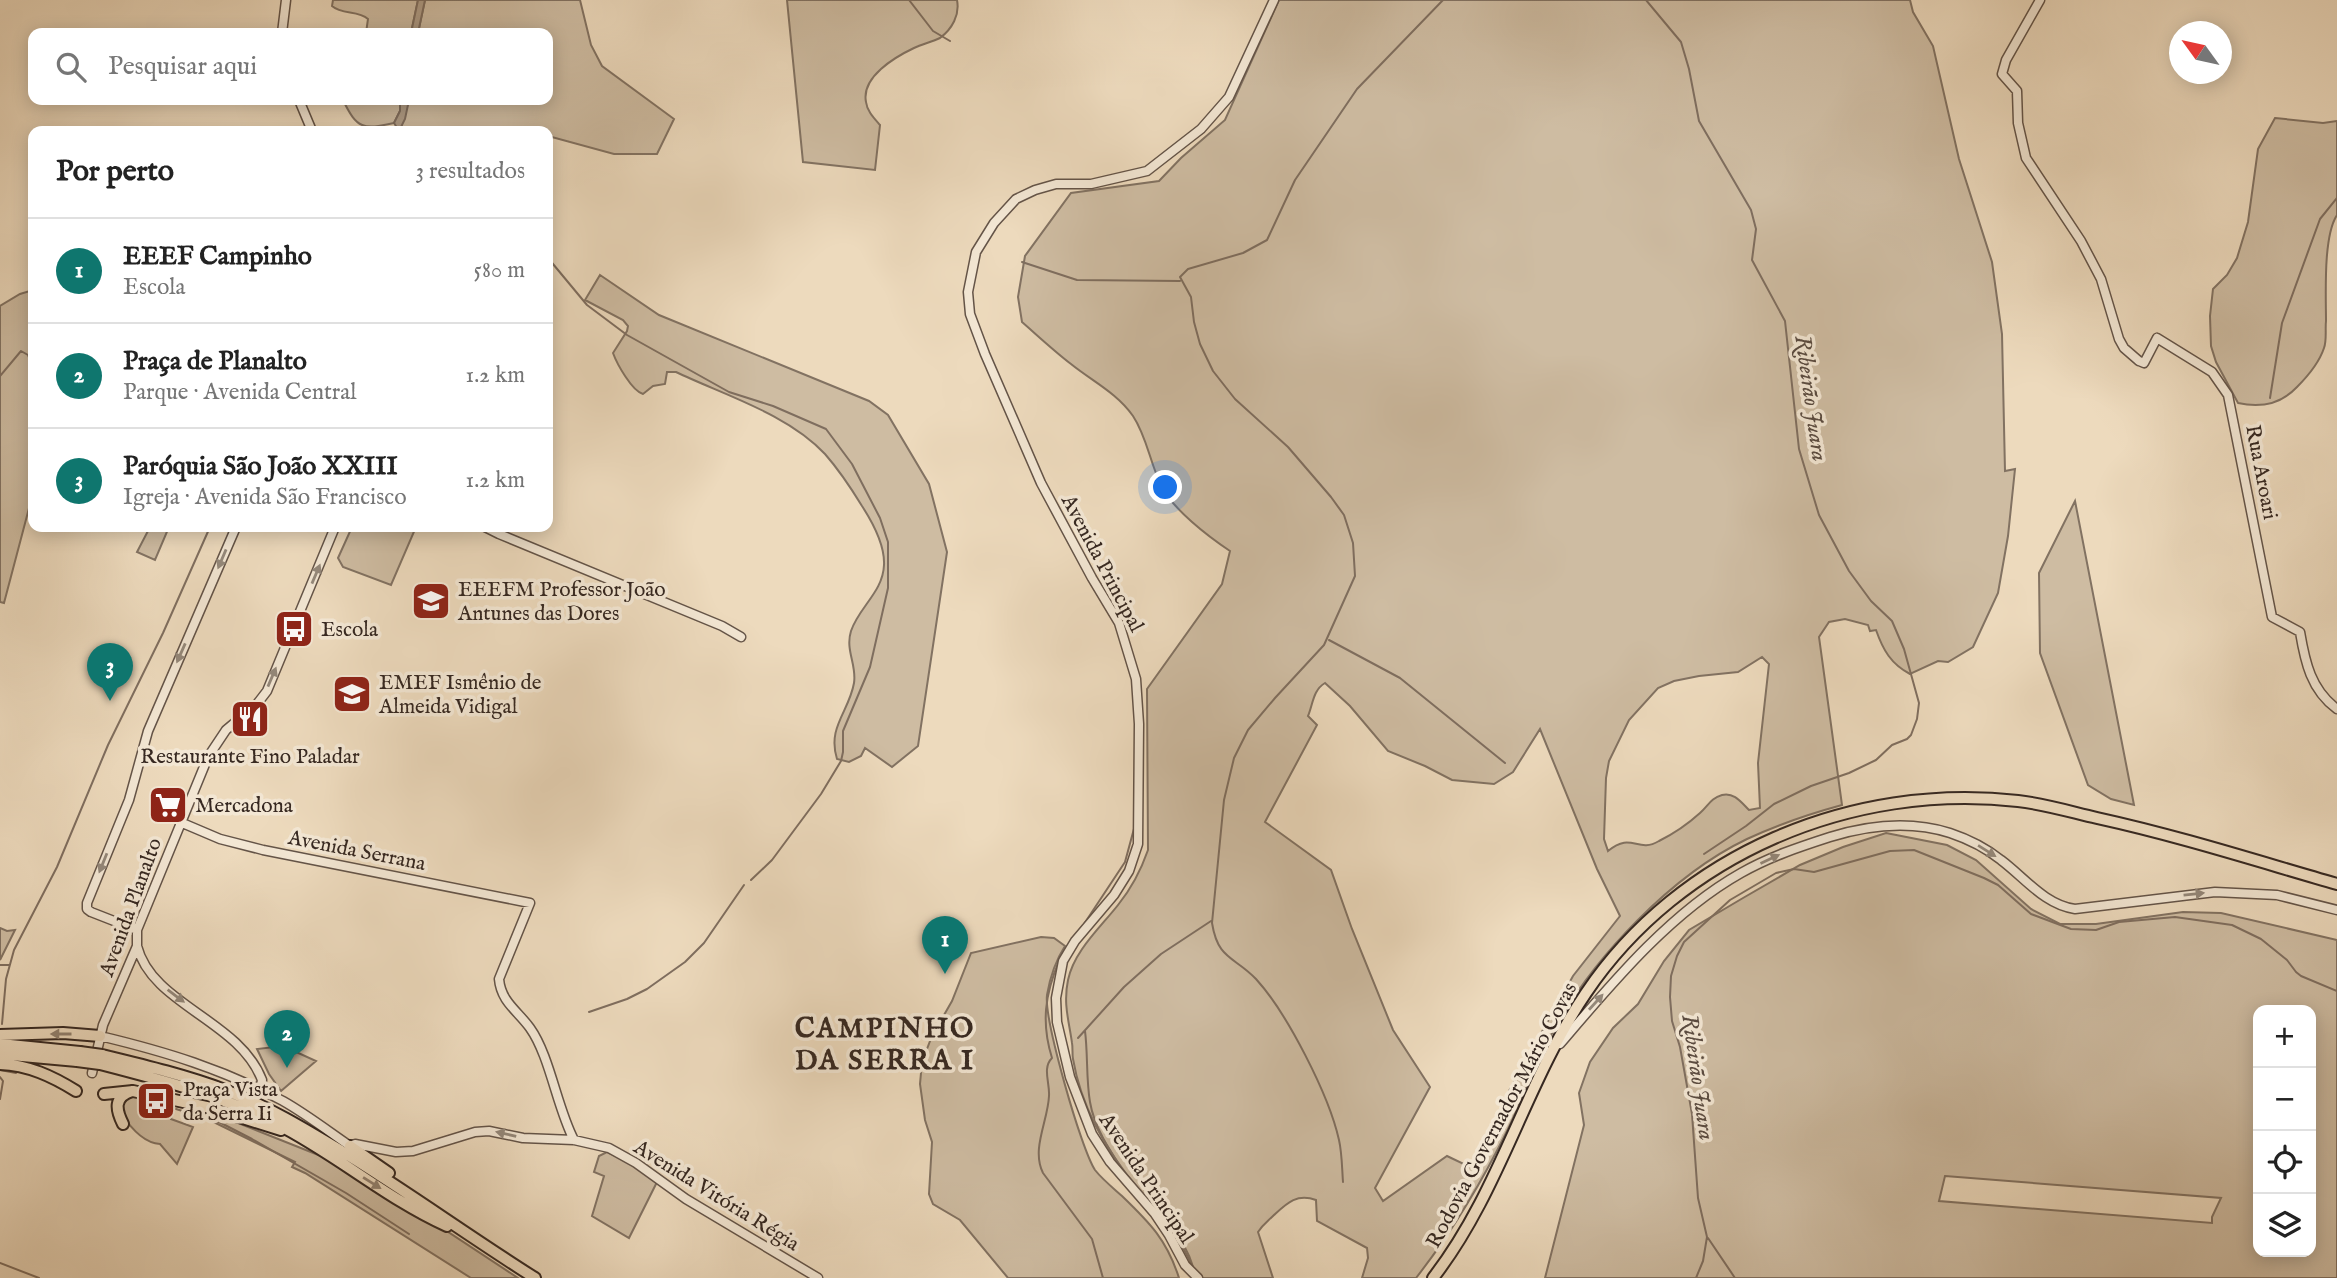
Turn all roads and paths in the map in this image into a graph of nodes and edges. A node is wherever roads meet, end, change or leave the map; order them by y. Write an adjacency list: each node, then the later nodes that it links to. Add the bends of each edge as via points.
1 (286, 0): 4 (street)
2 (1274, 0): 41 (street, Avenida Principal, via 1228,97 1201,129 1147,171 1091,184 1056,184 1016,199 976,252 968,292 970,314 985,354 1041,483 1119,624 1136,679 1138,844 1114,895 1063,961 1057,1022 1070,1077 1091,1134 1162,1224)
3 (2039, 0): 10 (street, via 2002,74 2017,91 2024,154 2081,241 2101,279 2119,338)
4 (283, 28)
5 (301, 105): 6 (street)
6 (310, 126)
7 (2157, 338): 8 (street, Rua Aroari); 9 (street); 10 (street, via 2150,341)
8 (2171, 346): 9 (street); 15 (street, Rua Aroari, via 2212,372 2228,395 2272,617 2300,632 2308,672 2322,696)
9 (2148, 354): 10 (street, via 2144,363)
10 (2139, 361)
11 (234, 532): 19 (street, one-way to 19, via 148,731 129,800 87,903 91,912)
12 (333, 532): 16 (street, Avenida Planalto, one-way to 12, via 218,739 267,691)
13 (495, 532): 14 (street)
14 (741, 637)
15 (2337, 709)
16 (180, 822): 19 (street, Avenida Planalto); 37 (street, Avenida Serrana, via 220,839 263,849 530,903 499,979 504,998 531,1029)
17 (2337, 884): 28 (main road, Rodovia Governador Mário Covas, via 2155,831 2021,801 1916,801 1851,811 1755,846 1676,895 1601,971)
18 (2337, 909): 28 (street, one-way to 18, via 1625,969 1712,891 1794,848 1882,825 1951,833 1984,848 2063,907 2215,892 2285,897)
19 (137, 930): 20 (street, Avenida Planalto)
20 (137, 946): 21 (street, Avenida Planalto); 22 (street)
21 (131, 963): 22 (street); 24 (street, Avenida Planalto)
22 (147, 971): 31 (street, one-way to 31, via 232,1038 260,1075 261,1086)
23 (0, 1035): 26 (main road)
24 (100, 1036): 26 (main road, one-way to 26, via 63,1033); 30 (street, Avenida Planalto); 31 (street, via 173,1054)
25 (0, 1044): 26 (main road)
26 (19, 1050): 27 (main road); 29 (main road); 30 (main road, bridge, via 79,1056); 32 (main road)
27 (0, 1054)
28 (1551, 1054): 46 (main road, Rodovia Governador Mário Covas, via 1471,1222)
29 (0, 1064)
30 (98, 1064): 36 (main road, via 172,1082); 39 (main road, via 180,1076 226,1091 299,1126)
31 (256, 1088): 38 (street)
32 (76, 1091)
33 (133, 1091): 34 (main road); 35 (main road, via 117,1104); 36 (main road)
34 (104, 1094)
35 (122, 1124)
36 (294, 1133): 40 (main road, one-way to 40, via 420,1214)
37 (574, 1140): 38 (street, Avenida Vitória Régia, one-way to 38, via 489,1131 414,1151); 43 (street, Avenida Vitória Régia, via 609,1148 636,1163 686,1199)
38 (350, 1146): 39 (main road, via 404,1183)
39 (428, 1206): 40 (main road)
40 (467, 1235): 42 (main road)
41 (1185, 1265): 44 (street, Avenida Principal); 45 (street, Avenida Principal)
42 (535, 1278)
43 (818, 1278)
44 (1187, 1278)
45 (1198, 1278)
46 (1433, 1278)

